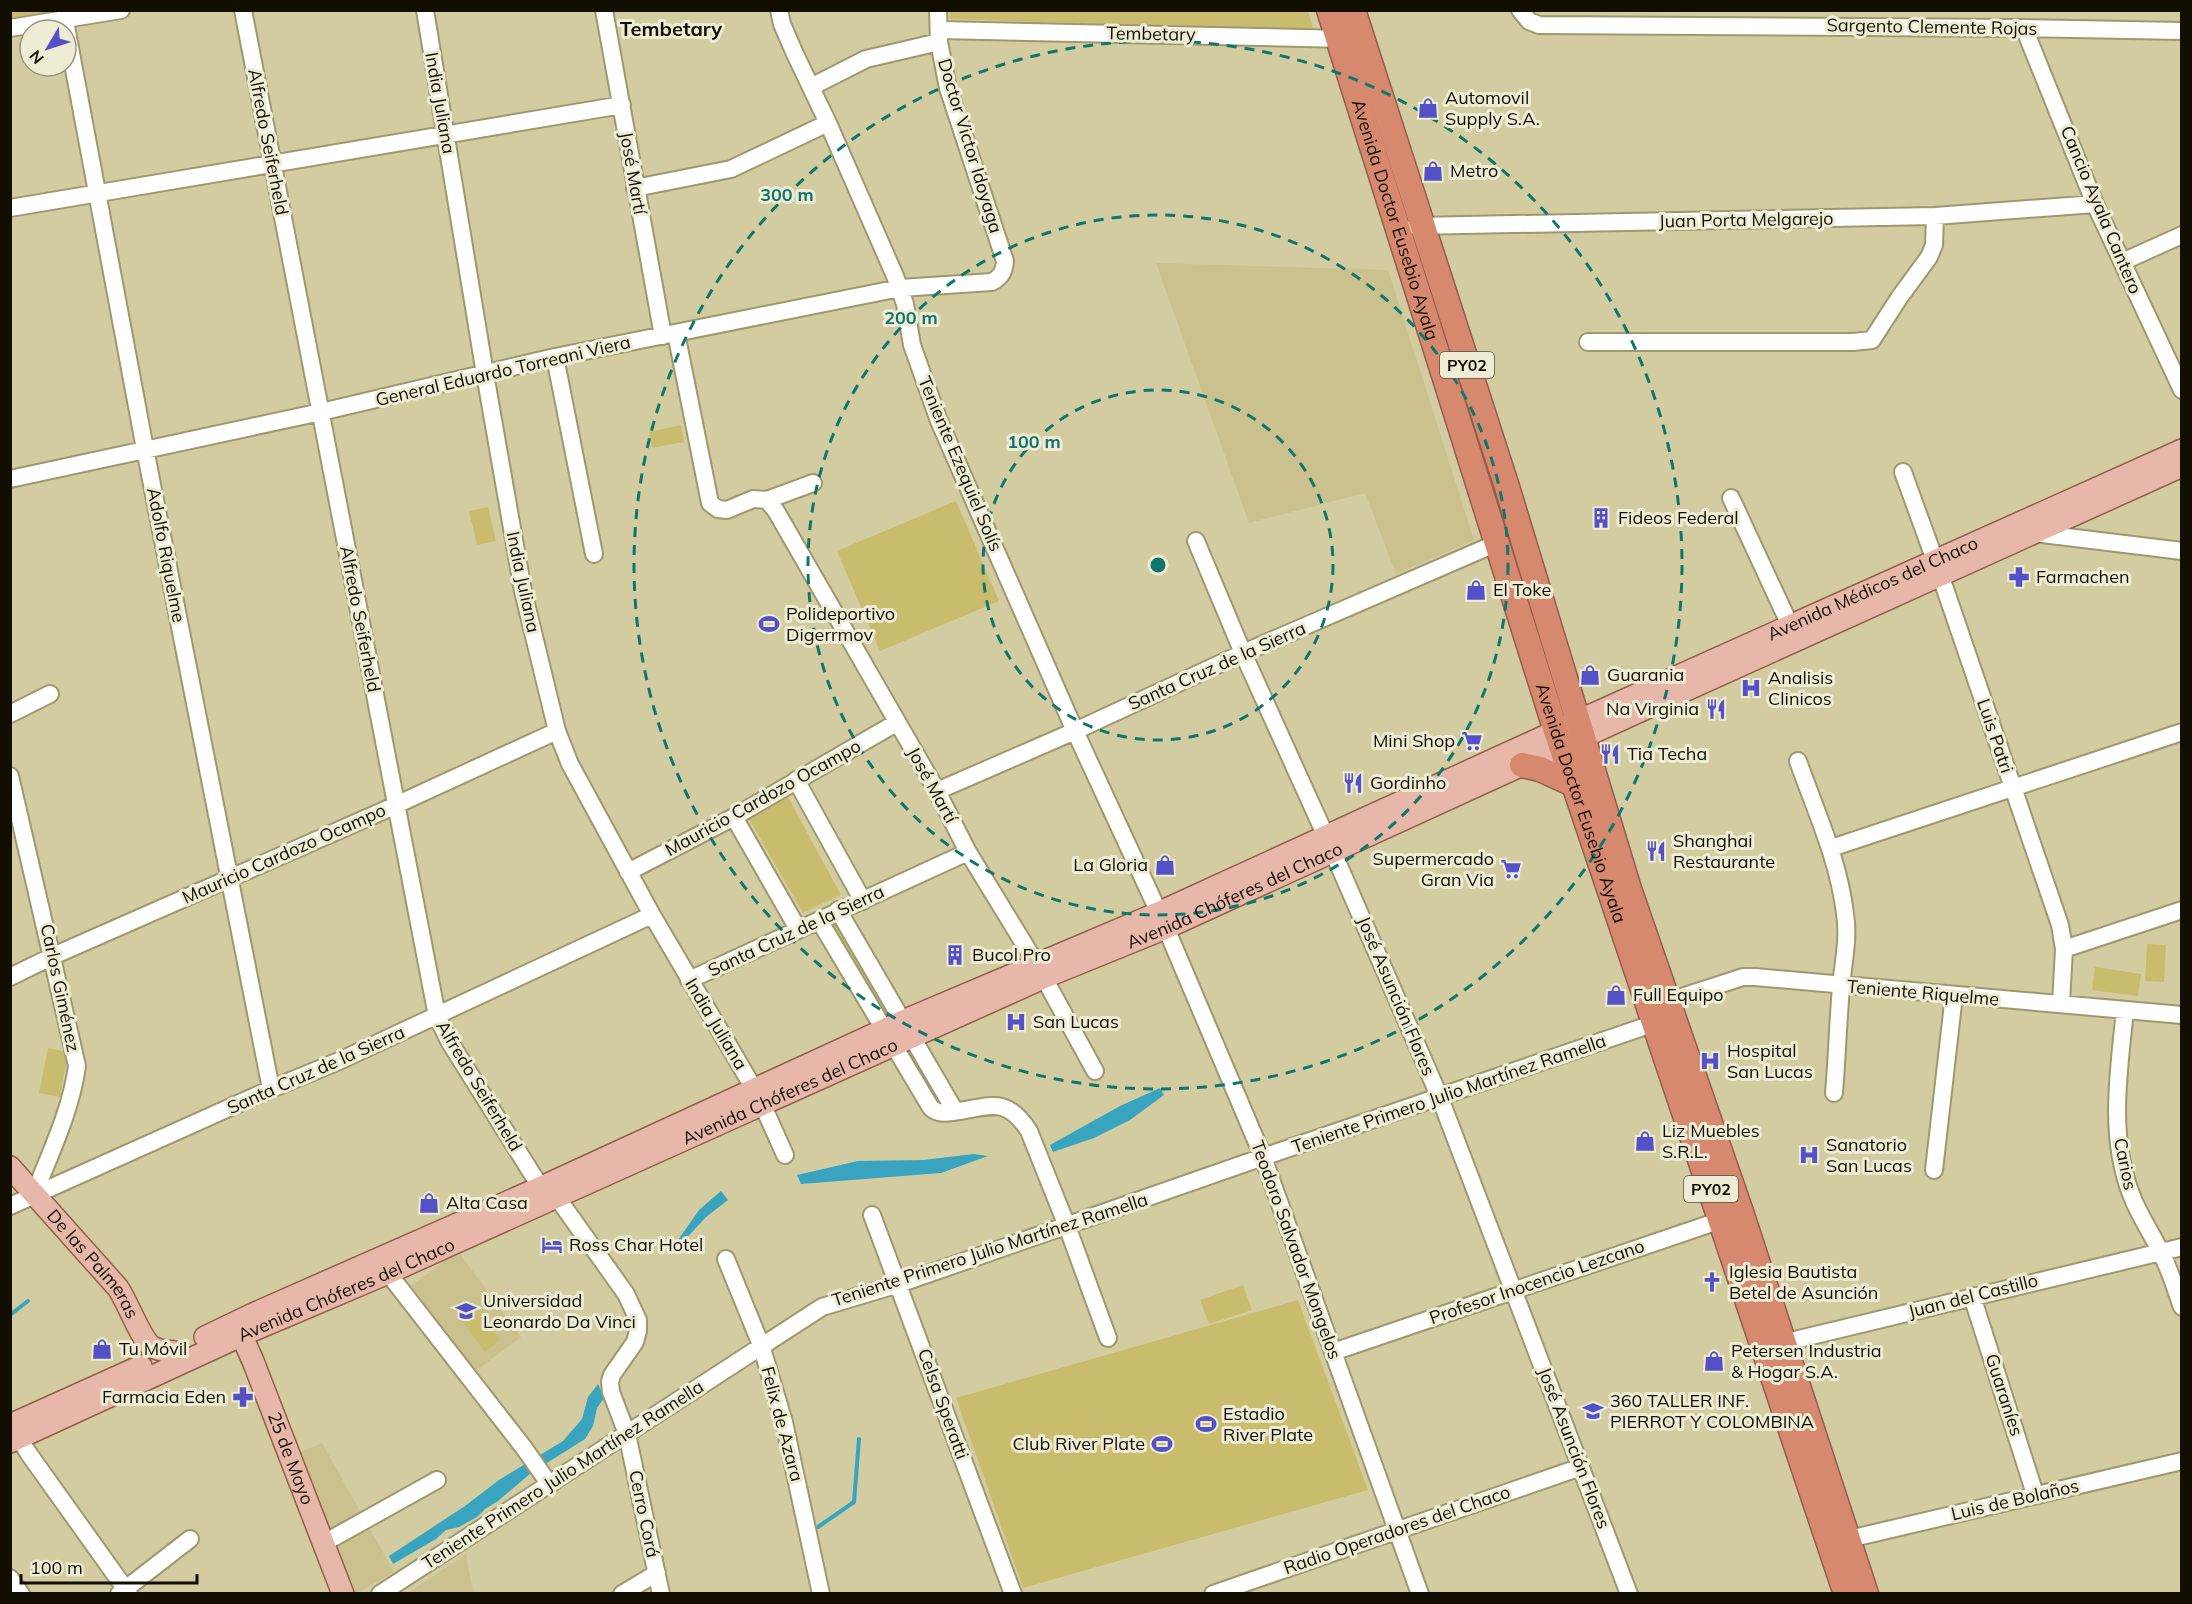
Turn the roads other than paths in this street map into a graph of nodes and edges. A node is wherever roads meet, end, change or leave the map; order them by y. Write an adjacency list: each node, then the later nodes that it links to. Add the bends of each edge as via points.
1 (121, 10): 10 (street)
2 (243, 10): 21 (street, Alfredo Seiferheld)
3 (425, 10): 20 (street, India Juliana)
4 (604, 10): 18 (street, José Martí)
5 (779, 10): 17 (street, Teniente Ezequiel Solís)
6 (938, 10): 13 (street, Doctor Victor Idoyaga)
7 (1329, 10): 14 (highway, Avenida Doctor Eusebio Ayala / PY02)
8 (1353, 10): 15 (highway, Avenida Doctor Eusebio Ayala / PY02)
9 (1520, 10): 11 (street, Sargento Clemente Rojas, via 1529,21 1539,25)
10 (78, 18)
11 (2024, 28): 12 (street, Sargento Clemente Rojas); 24 (street, Cancio Ayala Cantero)
12 (2181, 31)
13 (939, 36): 14 (street, Tembetary); 17 (street, Tembetary, via 866,59); 31 (street, Doctor Victor Idoyaga, via 948,88 1005,261)
14 (1338, 39): 15 (street, Tembetary); 27 (highway, Avenida Doctor Eusebio Ayala / PY02)
15 (1363, 40): 28 (highway, Avenida Doctor Eusebio Ayala / PY02)
16 (75, 78): 23 (street, Adolfo Riquelme)
17 (811, 87): 19 (street, Teniente Ezequiel Solís)
18 (622, 105): 20 (street); 22 (street, José Martí)
19 (828, 123): 22 (street, via 731,169); 32 (street, Teniente Ezequiel Solís)
20 (446, 135): 21 (street); 38 (street, India Juliana)
21 (272, 164): 23 (street); 40 (street, Alfredo Seiferheld)
22 (635, 188): 33 (street, José Martí)
23 (96, 194): 25 (street); 41 (street, Adolfo Riquelme)
24 (2095, 204): 26 (street, Juan Porta Melgarejo); 30 (street, Cancio Ayala Cantero)
25 (10, 208)
26 (1935, 216): 28 (street, Juan Porta Melgarejo); 34 (street, via 1934,245 1929,257 1872,340)
27 (1396, 226): 28 (street, Juan Porta Melgarejo); 36 (highway, Avenida Doctor Eusebio Ayala / PY02)
28 (1421, 226): 35 (highway, Avenida Doctor Eusebio Ayala / PY02)
29 (2181, 235): 30 (street)
30 (2122, 262): 39 (street, Cancio Ayala Cantero)
31 (998, 278): 32 (street, General Eduardo Torreani Viera, via 984,283)
32 (900, 288): 33 (street, General Eduardo Torreani Viera); 61 (street, Teniente Ezequiel Solís, via 912,345 932,403)
33 (670, 334): 37 (street, General Eduardo Torreani Viera); 48 (street, José Martí, via 710,503 727,510 753,499)
34 (1588, 342)
35 (1461, 346): 36 (highway); 63 (highway, Avenida Doctor Eusebio Ayala / PY02, via 1507,488)
36 (1436, 351): 51 (highway, Avenida Doctor Eusebio Ayala / PY02)
37 (555, 357): 38 (street, General Eduardo Torreani Viera); 53 (street)
38 (485, 374): 40 (street, General Eduardo Torreani Viera); 60 (street, India Juliana, via 523,591)
39 (2181, 390)
40 (321, 412): 41 (street, General Eduardo Torreani Viera); 71 (street, Alfredo Seiferheld)
41 (145, 449): 45 (street, General Eduardo Torreani Viera); 77 (street, Adolfo Riquelme)
42 (2181, 450): 49 (main road, Avenida Médicos del Chaco)
43 (2181, 466): 49 (main road, Avenida Médicos del Chaco)
44 (1903, 472): 54 (street, Luis Patri)
45 (10, 479)
46 (813, 483): 48 (street, José Martí)
47 (1731, 498): 55 (street)
48 (767, 500): 59 (street, José Martí)
49 (2030, 526): 52 (street); 54 (main road, Avenida Médicos del Chaco)
50 (1196, 541): 56 (street, José Asunción Flores)
51 (1497, 543): 56 (street, Santa Cruz de la Sierra); 63 (highway, Avenida Doctor Eusebio Ayala / PY02)
52 (2181, 551)
53 (594, 554)
54 (1938, 568): 55 (main road, Avenida Médicos del Chaco); 69 (street, Luis Patri)
55 (1794, 633): 63 (main road, Avenida Médicos del Chaco)
56 (1243, 653): 61 (street, Santa Cruz de la Sierra); 73 (street, José Asunción Flores)
57 (50, 694): 58 (street)
58 (10, 714)
59 (896, 723): 67 (street, Mauricio Cardozo Ocampo); 70 (street, José Martí)
60 (557, 731): 71 (street, Mauricio Cardozo Ocampo); 76 (street, India Juliana, via 570,764)
61 (1075, 731): 70 (street, Santa Cruz de la Sierra); 83 (street, Teniente Ezequiel Solís)
62 (2181, 732): 69 (street)
63 (1569, 734): 65 (main road, Avenida Chóferes del Chaco); 68 (highway, Avenida Doctor Eusebio Ayala / PY02); 73 (main road, Avenida Chóferes del Chaco); 92 (highway, Avenida Doctor Eusebio Ayala / PY02)
64 (1798, 761): 74 (street)
65 (1522, 765): 68 (highway); 73 (main road, Avenida Chóferes del Chaco)
66 (10, 776): 86 (street, Carlos Giménez)
67 (796, 780): 72 (street, Mauricio Cardozo Ocampo); 78 (street)
68 (1575, 785): 97 (highway, Avenida Doctor Eusebio Ayala / PY02)
69 (2013, 788): 74 (street); 85 (street, Luis Patri, via 2061,925)
70 (937, 791): 75 (street, José Martí)
71 (395, 806): 77 (street, Mauricio Cardozo Ocampo); 96 (street, Alfredo Seiferheld)
72 (734, 818): 76 (street, Mauricio Cardozo Ocampo); 84 (street)
73 (1329, 844): 83 (main road, Avenida Chóferes del Chaco); 103 (street, José Asunción Flores)
74 (1831, 848): 90 (street, via 1842,890 1847,936)
75 (968, 852): 78 (street, Santa Cruz de la Sierra); 87 (street, José Martí)
76 (628, 872): 81 (street, India Juliana)
77 (228, 879): 86 (street, Mauricio Cardozo Ocampo); 100 (street, Adolfo Riquelme)
78 (862, 901): 80 (street, Santa Cruz de la Sierra)
79 (2181, 909): 85 (street)
80 (838, 910): 82 (street, Santa Cruz de la Sierra); 98 (street)
81 (652, 915): 89 (street, India Juliana); 96 (street, Santa Cruz de la Sierra)
82 (819, 920): 84 (street, Santa Cruz de la Sierra); 98 (street)
83 (1162, 920): 87 (main road, Avenida Chóferes del Chaco); 106 (street, Teodoro Salvador Mongelos)
84 (798, 929): 89 (street, Santa Cruz de la Sierra)
85 (2064, 949): 93 (street, Luis Patri)
86 (53, 956): 88 (street, Mauricio Cardozo Ocampo); 110 (street, Carlos Giménez, via 77,1066 67,1109)
87 (1040, 972): 98 (main road, Avenida Chóferes del Chaco); 99 (street, José Martí)
88 (10, 977)
89 (689, 980): 102 (street, India Juliana)
90 (1841, 986): 91 (street, Teniente Riquelme); 92 (street, Teniente Riquelme, via 1743,977); 101 (street)
91 (1954, 995): 93 (street, Teniente Riquelme); 108 (street)
92 (1669, 1001): 113 (highway, Avenida Doctor Eusebio Ayala / PY02)
93 (2061, 1003): 94 (street, Teniente Riquelme)
94 (2126, 1010): 95 (street, Teniente Riquelme); 116 (street, Carios, via 2118,1077 2118,1137 2130,1193)
95 (2181, 1015)
96 (437, 1016): 100 (street, Santa Cruz de la Sierra); 109 (street, Alfredo Seiferheld, via 449,1041)
97 (1655, 1023): 103 (street, Teniente Primero Julio Martínez Ramella); 113 (highway, Avenida Doctor Eusebio Ayala / PY02)
98 (898, 1033): 102 (main road, Avenida Chóferes del Chaco); 104 (street); 104 (street, via 931,1108 936,1112)
99 (1095, 1071)
100 (271, 1089): 110 (street, Santa Cruz de la Sierra)
101 (1834, 1093)
102 (759, 1098): 105 (street); 109 (main road, Avenida Chóferes del Chaco)
103 (1440, 1098): 106 (street, Teniente Primero Julio Martínez Ramella); 120 (street, José Asunción Flores)
104 (955, 1112): 114 (street, via 993,1106 1009,1109 1018,1116 1029,1131)
105 (785, 1155)
106 (1263, 1157): 114 (street, Teniente Primero Julio Martínez Ramella); 128 (street, Teodoro Salvador Mongelos)
107 (10, 1167): 110 (main road, De las Palmeras)
108 (1934, 1170)
109 (548, 1192): 118 (main road, Avenida Chóferes del Chaco); 131 (street, Cerro Corá, via 626,1294 638,1320 634,1342 610,1382)
110 (34, 1195): 111 (street, Santa Cruz de la Sierra); 127 (main road, De las Palmeras, via 118,1288 151,1346)
111 (10, 1206)
112 (872, 1215): 119 (street, Celsa Speratti)
113 (1732, 1216): 120 (street, Profesor Inocencio Lezcano); 125 (highway, Avenida Doctor Eusebio Ayala / PY02)
114 (1067, 1226): 119 (street, Teniente Primero Julio Martínez Ramella); 124 (street)
115 (2181, 1247): 116 (street, Juan del Castillo)
116 (2161, 1252): 121 (street, Juan del Castillo); 122 (street, Carios)
117 (726, 1259): 126 (street, Felix de Azara)
118 (383, 1266): 123 (main road, Avenida Chóferes del Chaco); 123 (main road, Avenida Chóferes del Chaco, via 349,1271); 134 (street)
119 (899, 1284): 126 (street, Teniente Primero Julio Martínez Ramella, via 822,1306); 150 (street, Celsa Speratti)
120 (1513, 1289): 128 (street, Profesor Inocencio Lezcano); 133 (street, José Asunción Flores)
121 (1972, 1296): 125 (street, Juan del Castillo); 136 (street, Guaraníes)
122 (2181, 1307)
123 (239, 1338): 127 (main road, Avenida Chóferes del Chaco); 129 (main road, Avenida Chóferes del Chaco); 129 (main road, via 237,1352 227,1352 168,1376); 140 (main road, 25 de Mayo)
124 (1108, 1338)
125 (1774, 1345): 139 (highway, Avenida Doctor Eusebio Ayala / PY02); 154 (highway, Avenida Doctor Eusebio Ayala / PY02)
126 (761, 1346): 131 (street, Teniente Primero Julio Martínez Ramella); 149 (street, Felix de Azara, via 784,1422)
127 (174, 1352): 130 (main road, Avenida Chóferes del Chaco)
128 (1333, 1352): 137 (street, Teodoro Salvador Mongelos)
129 (154, 1376): 130 (main road, Avenida Chóferes del Chaco)
130 (13, 1428): 143 (street)
131 (627, 1434): 134 (street, Teniente Primero Julio Martínez Ramella); 141 (street, Cerro Corá)
132 (2181, 1461): 136 (street, Luis de Bolaños)
133 (1581, 1467): 137 (street, Radio Operadores del Chaco); 153 (street, José Asunción Flores)
134 (545, 1478): 146 (street, Teniente Primero Julio Martínez Ramella)
135 (437, 1480): 140 (street)
136 (2035, 1494): 139 (street, Luis de Bolaños)
137 (1398, 1530): 151 (street, Radio Operadores del Chaco); 152 (street, Teodoro Salvador Mongelos)
138 (190, 1539): 143 (street)
139 (1849, 1539): 155 (highway, Avenida Doctor Eusebio Ayala / PY02)
140 (324, 1543): 145 (main road, 25 de Mayo)
141 (657, 1573): 147 (street); 148 (street, Cerro Corá)
142 (10, 1578): 144 (street)
143 (124, 1592)
144 (21, 1593)
145 (343, 1593)
146 (380, 1593)
147 (622, 1593)
148 (661, 1593)
149 (821, 1593)
150 (1013, 1593)
151 (1213, 1593)
152 (1420, 1593)
153 (1629, 1593)
154 (1846, 1593)
155 (1866, 1593)

